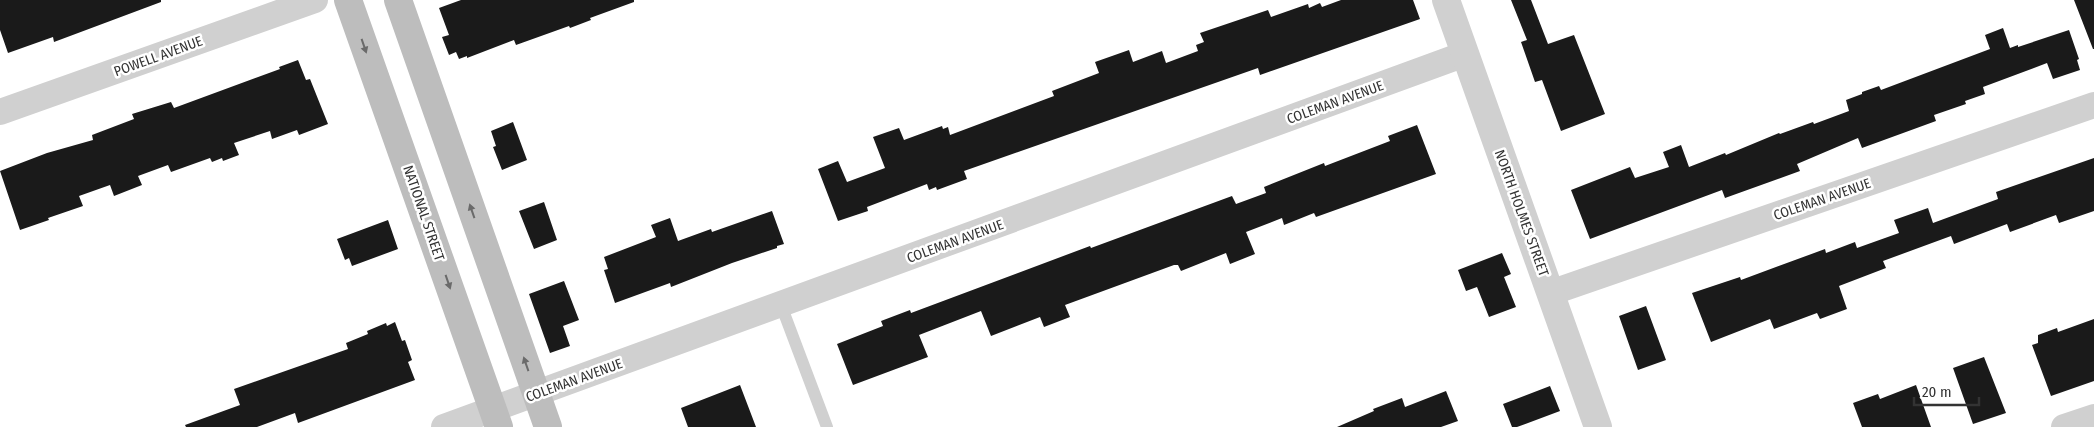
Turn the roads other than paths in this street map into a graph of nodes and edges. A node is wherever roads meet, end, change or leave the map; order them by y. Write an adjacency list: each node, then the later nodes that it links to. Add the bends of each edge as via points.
1 (315, 0): 7 (street, POWELL AVENUE)
2 (348, 0): 12 (main road, NATIONAL STREET, one-way to 12)
3 (398, 0): 10 (main road, one-way to 3)
4 (1446, 0): 5 (street, NORTH HOLMES STREET)
5 (1465, 54): 8 (street, NORTH HOLMES STREET); 9 (street, COLEMAN AVENUE)
6 (2094, 105): 8 (street, COLEMAN AVENUE)
7 (0, 112)
8 (1550, 293): 13 (street, NORTH HOLMES STREET)
9 (781, 305): 10 (street, COLEMAN AVENUE); 16 (lane)
10 (537, 394): 12 (street, COLEMAN AVENUE); 15 (main road)
11 (2094, 417): 17 (street)
12 (496, 418): 14 (street, COLEMAN AVENUE)
13 (1592, 425)
14 (444, 427)
15 (548, 427)
16 (827, 427)
17 (2064, 427)

